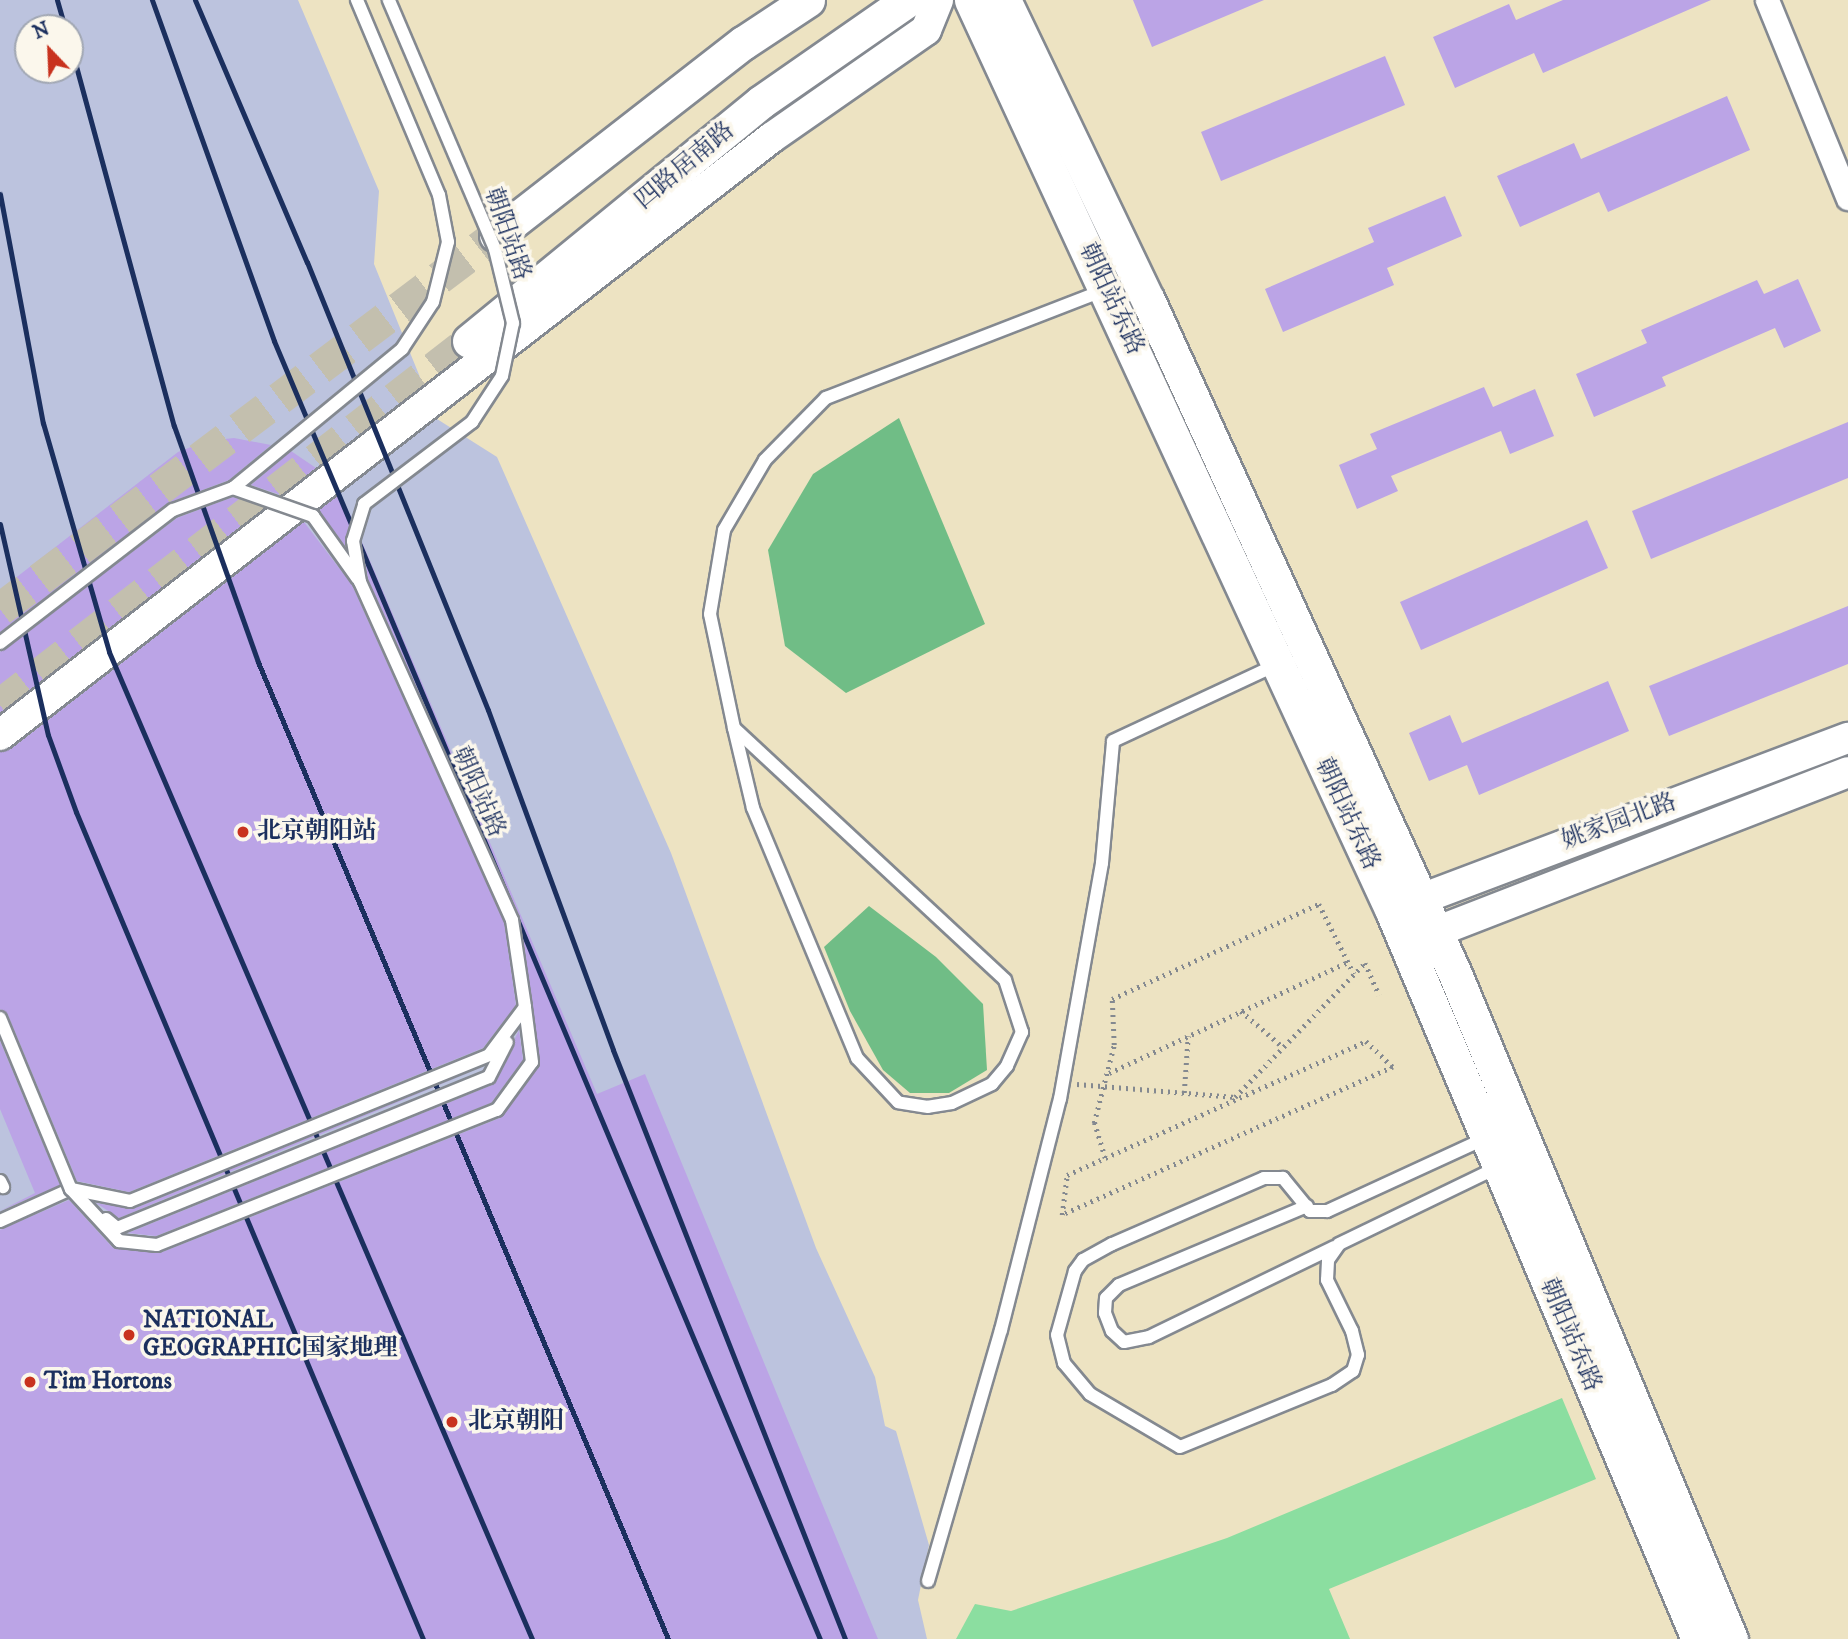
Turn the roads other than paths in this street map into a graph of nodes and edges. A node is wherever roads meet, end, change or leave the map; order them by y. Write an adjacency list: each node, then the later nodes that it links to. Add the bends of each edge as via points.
1 (357, 0): 13 (lane, bridge, via 439,195 448,242 433,302 402,349)
2 (389, 0): 14 (lane, 朝阳站路, bridge, via 495,249 513,323 502,376 472,422 364,504 353,541)
3 (808, 0): 10 (main road, via 743,43)
4 (908, 0): 12 (main road, 四路居南路, via 761,102)
5 (938, 0): 18 (street, via 926,30 771,138)
6 (971, 0): 11 (main road, 朝阳站东路)
7 (1004, 0): 11 (main road, 朝阳站东路)
8 (1767, 0): 9 (street)
9 (1848, 196)
10 (496, 235)
11 (1121, 283): 16 (main road, 朝阳站东路); 17 (lane, via 826,398 765,460 723,530 710,614); 21 (main road, 朝阳站东路)
12 (469, 341)
13 (233, 488): 14 (lane, bridge, via 313,516); 15 (lane, bridge, via 173,510)
14 (360, 582): 23 (lane, 朝阳站路, bridge, via 512,920)
15 (0, 643)
16 (1278, 664): 21 (main road, 朝阳站东路); 30 (lane, via 1113,741 1102,863 1063,1083 1002,1330)
17 (734, 728): 17 (lane, via 753,808 857,1058 898,1102 928,1107 952,1103 992,1084 1007,1066 1022,1032 1005,980)
18 (0, 735)
19 (1848, 738): 21 (street, 姚家园北路)
20 (1848, 772): 22 (street, 姚家园北路)
21 (1405, 904): 22 (main road, 朝阳站东路)
22 (1420, 938): 25 (main road, 朝阳站东路); 32 (main road, 朝阳站东路)
23 (525, 1007): 26 (lane, bridge, via 489,1055 130,1201); 26 (lane, bridge, via 489,1077 130,1223 117,1228); 26 (lane, 朝阳站路, bridge, via 532,1062 497,1110 157,1245 119,1241)
24 (0, 1018): 26 (lane, bridge)
25 (1492, 1153): 27 (lane, via 1327,1211); 29 (lane); 31 (main road, 朝阳站东路)
26 (71, 1189): 28 (lane)
27 (1307, 1206): 29 (lane, via 1119,1285 1106,1298 1105,1313 1112,1331 1124,1342 1149,1337); 29 (lane, via 1283,1178 1265,1178 1083,1260 1069,1288 1057,1335 1064,1363 1090,1394 1180,1447 1255,1419 1353,1371 1358,1355 1352,1331 1326,1280 1328,1260)
28 (0, 1221)
29 (1339, 1244)
30 (928, 1581)
31 (1698, 1639)
32 (1731, 1639)

